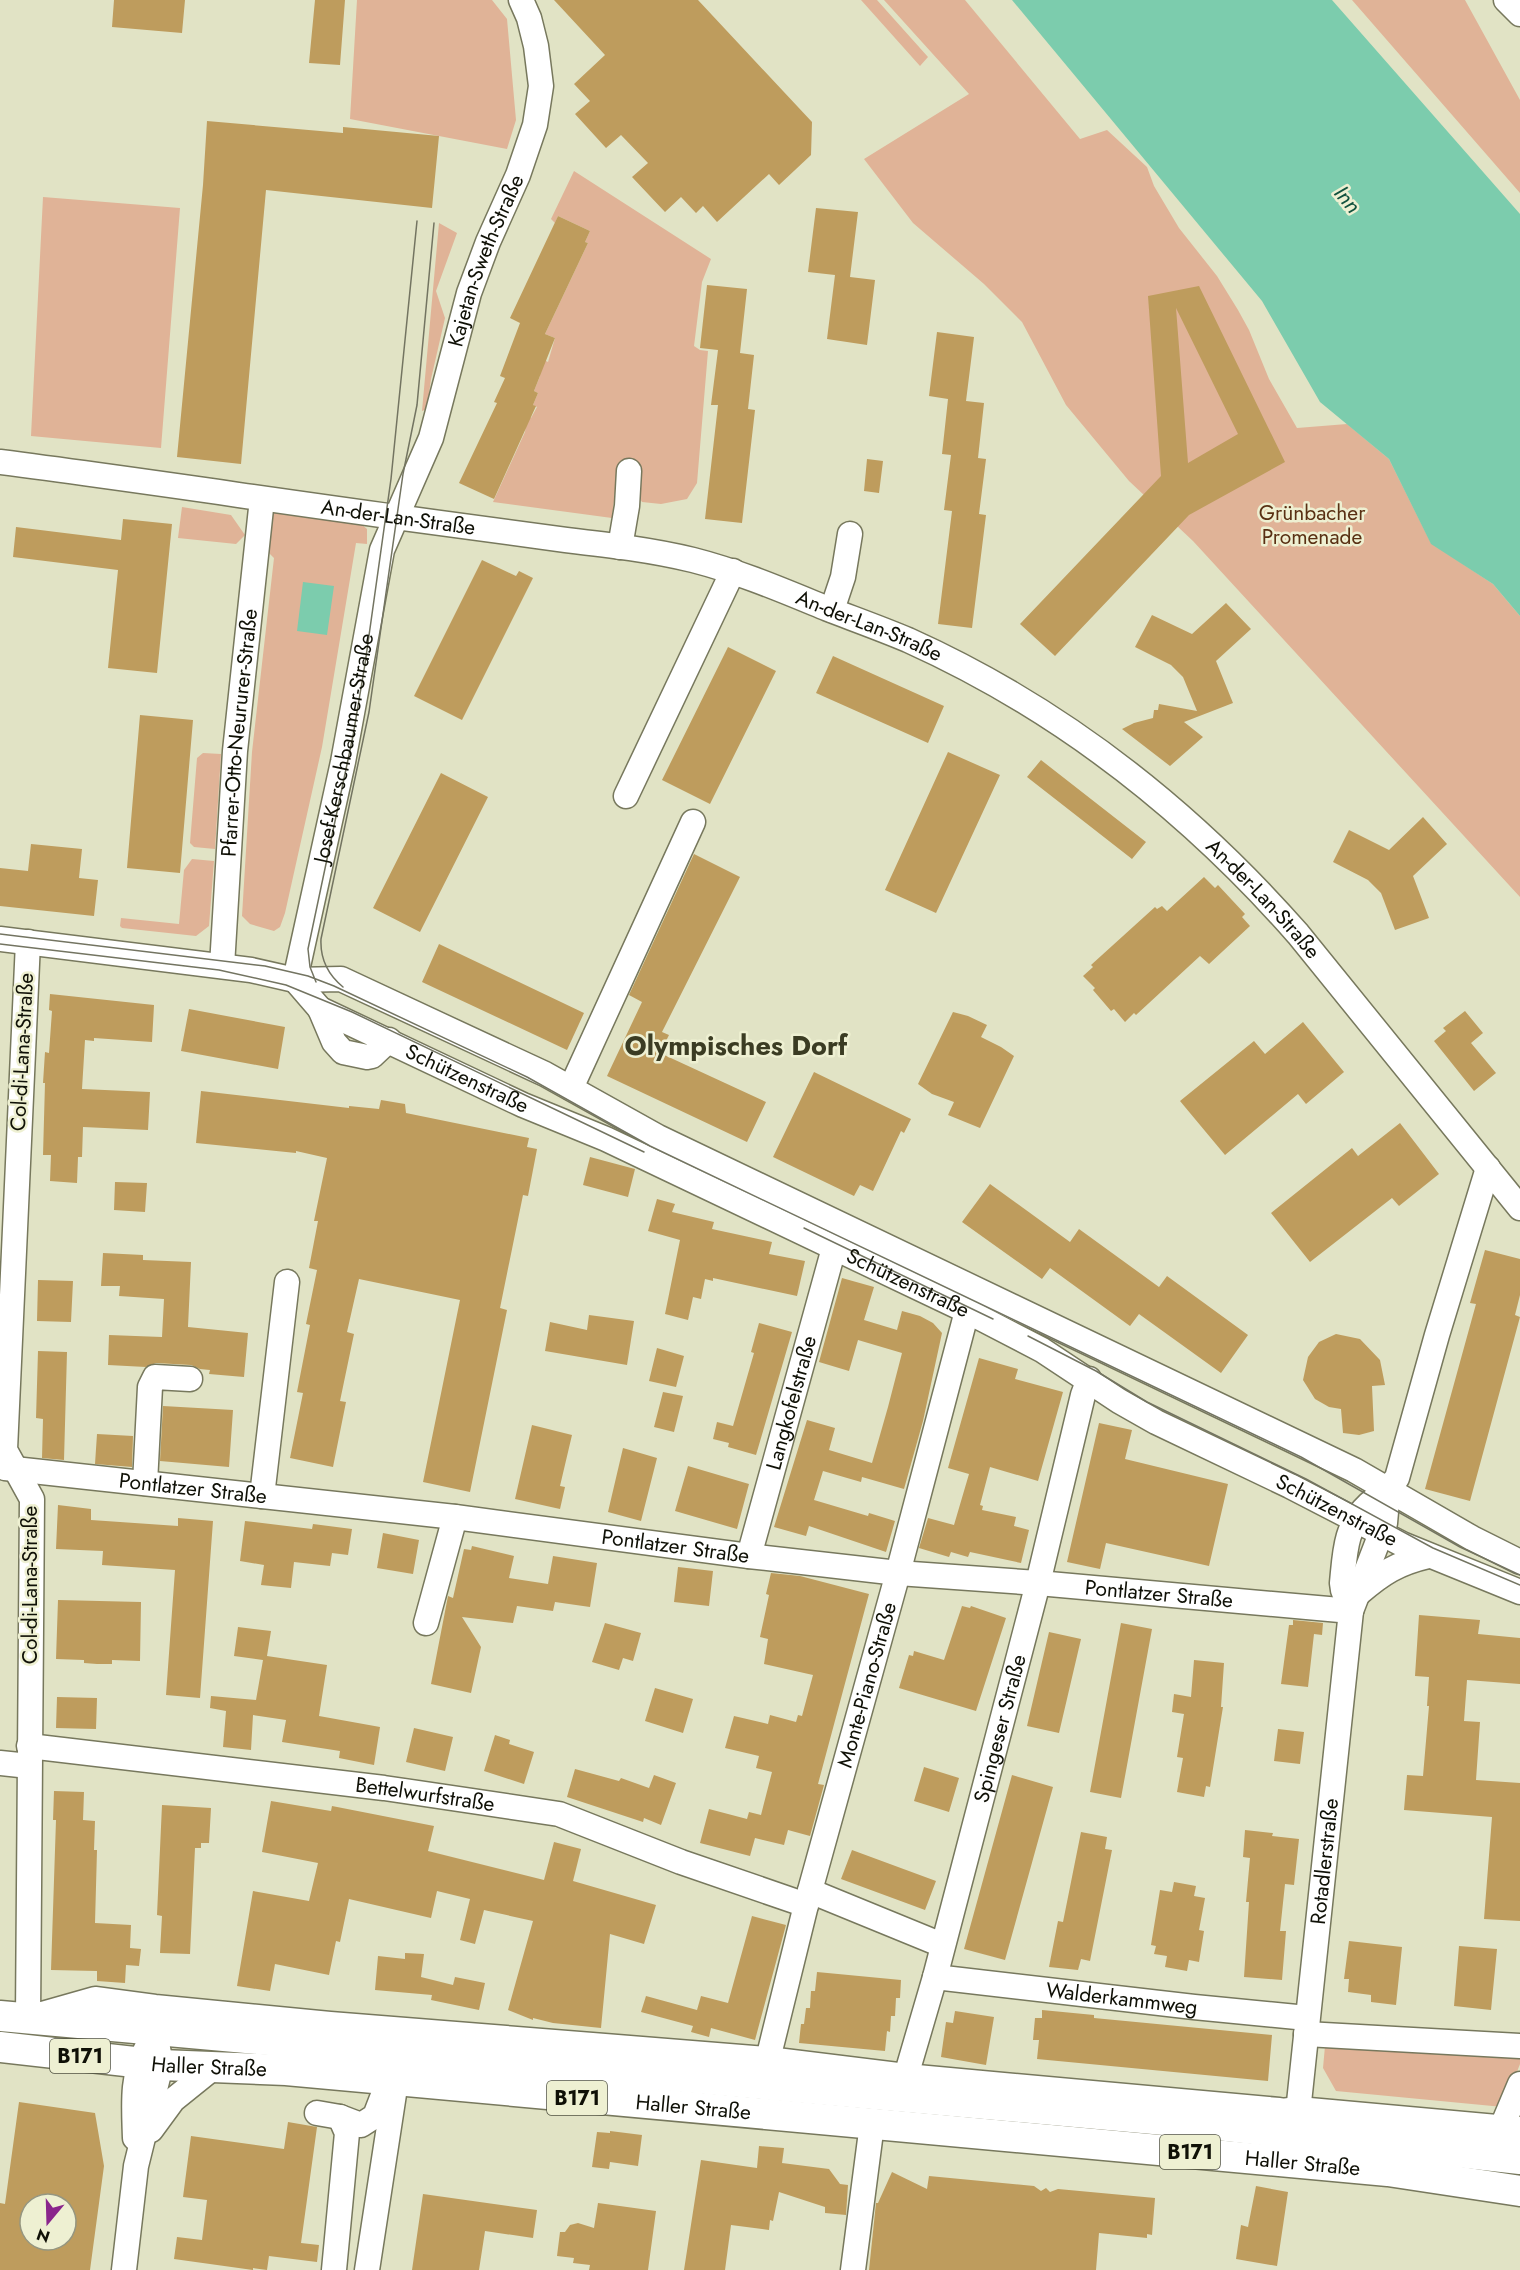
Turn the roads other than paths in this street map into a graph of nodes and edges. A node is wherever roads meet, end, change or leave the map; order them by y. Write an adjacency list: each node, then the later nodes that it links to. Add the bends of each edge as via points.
1 (521, 0): 7 (street, Kajetan-Sweth-Straße, via 536,46 541,86 535,125 469,293 431,438)
2 (1506, 0): 3 (street)
3 (1520, 14)
4 (0, 462): 6 (street, An-der-Lan-Straße)
5 (629, 471): 9 (street)
6 (262, 499): 7 (street, An-der-Lan-Straße); 16 (street, Pfarrer-Otto-Neururer-Straße, via 235,751)
7 (395, 517): 9 (street, An-der-Lan-Straße); 17 (street, Josef-Kerschbaumer-Straße, via 382,550 343,762)
8 (850, 534): 11 (street, via 843,577)
9 (620, 546): 10 (street, An-der-Lan-Straße)
10 (733, 571): 11 (street, An-der-Lan-Straße); 12 (street)
11 (832, 610): 19 (street, An-der-Lan-Straße, via 907,640 1033,706 1090,743 1161,798 1214,845 1282,916)
12 (626, 796)
13 (693, 822): 18 (street)
14 (0, 939): 15 (street, Schützenstraße)
15 (28, 942): 16 (street, Schützenstraße); 26 (street, Col-di-Lana-Straße, via 5,1450)
16 (222, 966): 17 (street, Schützenstraße)
17 (294, 980): 18 (street, Schützenstraße, via 341,979); 21 (street, Schützenstraße, via 320,1009)
18 (571, 1088): 28 (street, Schützenstraße, via 658,1137)
19 (1488, 1168): 20 (street, An-der-Lan-Straße); 28 (street, via 1397,1478)
20 (1520, 1208)
21 (834, 1248): 23 (street, Schützenstraße); 33 (street, Langkofelstraße)
22 (287, 1282): 29 (street)
23 (967, 1311): 25 (street, Schützenstraße); 36 (street, Monte-Piano-Straße)
24 (190, 1379): 27 (street, via 155,1377 150,1387)
25 (1089, 1379): 31 (street, Schützenstraße, via 1150,1419); 37 (street, Spingeser Straße)
26 (8, 1469): 27 (street, Pontlatzer Straße); 41 (street, Col-di-Lana-Straße, via 32,1499)
27 (145, 1483): 29 (street, Pontlatzer Straße)
28 (1388, 1489): 31 (street, Rotadlerstraße); 32 (street, Rotadlerstraße); 35 (street, Schützenstraße)
29 (262, 1496): 30 (street, Pontlatzer Straße)
30 (455, 1517): 33 (street, Pontlatzer Straße); 40 (street)
31 (1354, 1520): 32 (street, Schützenstraße); 39 (street, Rotadlerstraße, via 1346,1542 1342,1582 1343,1590)
32 (1382, 1534): 34 (street, Schützenstraße); 39 (street, Rotadlerstraße)
33 (749, 1556): 36 (street, Pontlatzer Straße)
34 (1428, 1556): 38 (street, Schützenstraße); 39 (street, via 1388,1570)
35 (1520, 1562)
36 (898, 1573): 37 (street, Pontlatzer Straße); 43 (street, Monte-Piano-Straße)
37 (1038, 1583): 39 (street, Pontlatzer Straße); 44 (street, Spingeser Straße)
38 (1520, 1592)
39 (1354, 1603): 47 (street, Rotadlerstraße)
40 (426, 1623)
41 (29, 1756): 42 (street, Bettelwurfstraße); 43 (street, Bettelwurfstraße, via 384,1788 559,1814 681,1862); 46 (street, Col-di-Lana-Straße)
42 (0, 1762)
43 (808, 1898): 44 (street, Bettelwurfstraße); 51 (street, Monte-Piano-Straße)
44 (942, 1945): 45 (street, Spingeser Straße)
45 (935, 1977): 47 (street, Walderkammweg, via 1194,2007); 54 (street, Spingeser Straße)
46 (14, 2017): 48 (main road, Haller Straße / B171); 51 (street, via 95,1999 330,2024)
47 (1306, 2026): 49 (street, Walderkammweg); 58 (street, Rotadlerstraße)
48 (155, 2031): 52 (street); 57 (main road, Haller Straße / B171)
49 (1520, 2046)
50 (0, 2047): 52 (main road, Haller Straße / B171)
51 (768, 2059): 54 (street)
52 (149, 2064): 53 (main road, Haller Straße / B171); 63 (street); 65 (street, via 134,2091)
53 (214, 2067): 55 (main road, Haller Straße / B171); 63 (street, via 173,2100)
54 (906, 2076): 57 (street, Haller Straße); 58 (street, Haller Straße)
55 (392, 2081): 59 (main road, Haller Straße / B171); 70 (street, via 375,2116 367,2123 329,2115 347,2133); 71 (street)
56 (1520, 2084): 61 (street)
57 (1050, 2110): 60 (main road, Haller Straße / B171)
58 (1298, 2112): 60 (main road); 61 (main road, Haller Straße); 62 (street, Haller Straße)
59 (872, 2124): 67 (main road, Haller Straße / B171); 72 (street)
60 (1209, 2124): 62 (main road, Haller Straße / B171)
61 (1510, 2130)
62 (1354, 2139): 64 (main road, Haller Straße / B171)
63 (142, 2142): 65 (street)
64 (1520, 2159)
65 (136, 2166): 69 (street)
66 (1520, 2167): 67 (main road, Haller Straße / B171)
67 (1388, 2171): 68 (main road, Haller Straße / B171)
68 (1506, 2189)
69 (124, 2270)
70 (334, 2270)
71 (367, 2270)
72 (853, 2270)

